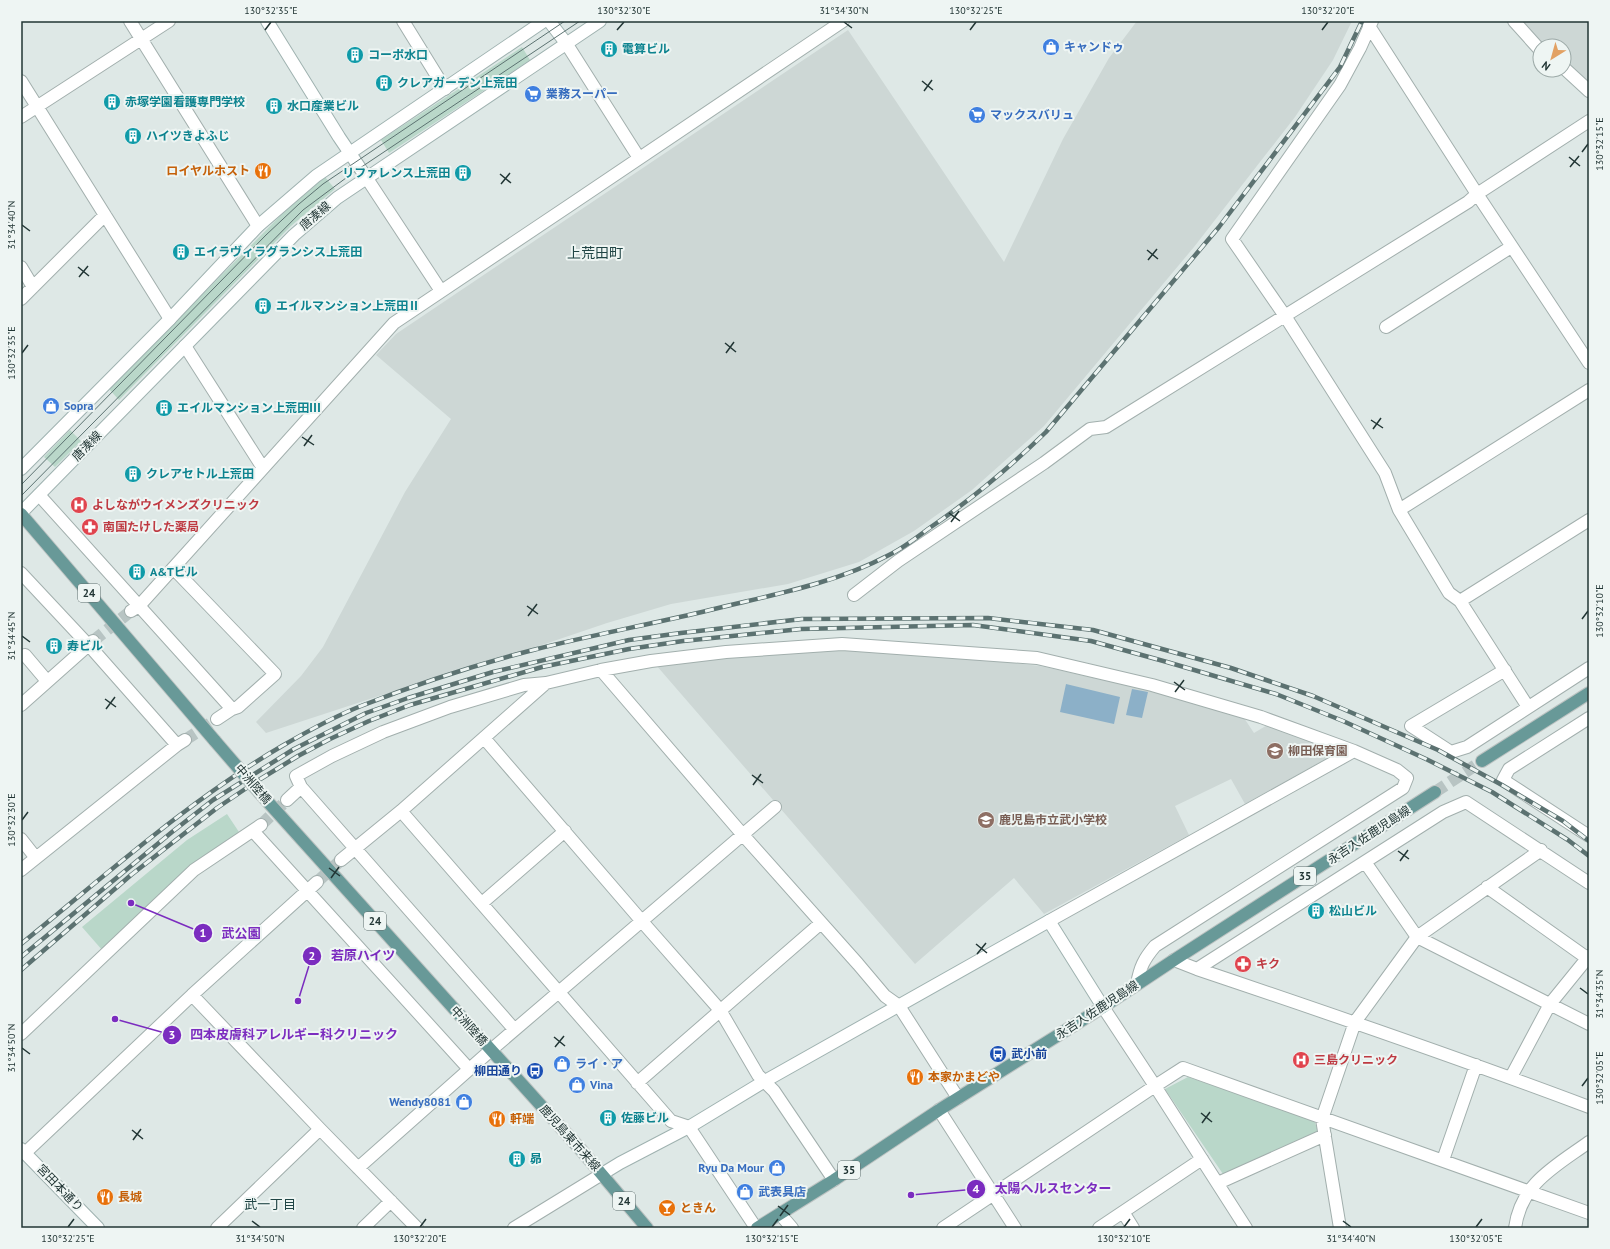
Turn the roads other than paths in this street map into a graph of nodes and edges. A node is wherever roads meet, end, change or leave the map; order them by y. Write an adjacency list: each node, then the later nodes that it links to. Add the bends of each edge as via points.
1 (130, 21): 11 (street)
2 (169, 21): 11 (street)
3 (267, 21): 21 (street)
4 (403, 21): 16 (street)
5 (544, 21): 16 (street)
6 (549, 21): 13 (street)
7 (600, 21): 13 (street, 唐湊線)
8 (842, 21): 22 (street)
9 (1514, 21): 12 (street)
10 (1370, 23): 24 (street); 32 (street, via 1340,85 1232,239)
11 (141, 38): 18 (street); 26 (street)
12 (1532, 41)
13 (566, 43): 22 (street); 23 (street, 唐湊線)
14 (1572, 75): 17 (street)
15 (21, 81): 18 (street)
16 (445, 89): 21 (street)
17 (1589, 91)
18 (37, 106): 19 (street); 25 (street)
19 (21, 116)
20 (1589, 121): 24 (street)
21 (349, 153): 23 (street); 26 (street, via 310,181)
22 (638, 158): 30 (street)
23 (366, 178): 30 (street); 35 (street, 唐湊線, via 337,198 294,235)
24 (1476, 194): 27 (street); 32 (street, via 1468,202)
25 (105, 215): 29 (street); 33 (street)
26 (258, 226): 33 (street)
27 (1511, 247): 34 (street); 36 (street)
28 (21, 267): 29 (street)
29 (33, 287): 31 (street)
30 (441, 291): 38 (street, via 394,323)
31 (21, 299)
32 (1285, 316): 41 (street, via 1385,473); 46 (street, via 1106,427 1090,429 898,561)
33 (170, 319): 39 (street)
34 (1386, 327)
35 (185, 346): 38 (street); 40 (street, 唐湊線)
36 (1589, 363)
37 (1589, 390): 41 (street)
38 (263, 468): 44 (street)
39 (21, 469)
40 (39, 495): 42 (street, 唐湊線); 48 (street)
41 (1399, 510): 47 (street, via 1449,593)
42 (21, 514): 103 (main road, 中洲陸橋 / 24, bridge, via 259,792)
43 (1589, 520): 47 (street)
44 (173, 568): 48 (street); 59 (street, via 275,674 238,707)
45 (21, 573): 49 (street)
46 (854, 595)
47 (1460, 601): 53 (street)
48 (135, 608): 59 (street)
49 (91, 643): 54 (street); 76 (street, via 181,743)
50 (25, 654): 54 (street)
51 (1589, 668): 58 (street)
52 (601, 670): 55 (street); 63 (street, via 726,652 842,644 1037,658 1152,685 1218,704); 71 (street)
53 (1505, 670): 58 (street); 58 (street, via 1411,726 1451,752 1467,746)
54 (47, 682): 57 (street)
55 (546, 683): 62 (street); 65 (street, via 524,686 450,707 383,732 296,776)
56 (1589, 693): 64 (main road)
57 (21, 705)
58 (1528, 707)
59 (232, 708): 61 (street)
60 (1589, 718): 72 (street, via 1509,769 1502,780)
61 (217, 719)
62 (484, 738): 69 (street); 70 (street)
63 (1354, 751): 86 (street); 92 (street, via 1397,770 1407,778 1403,788 1155,946 1144,959)
64 (1482, 761)
65 (301, 787): 67 (street); 74 (street)
66 (1436, 792): 90 (main road, 永吉入佐鹿児島線 / 35)
67 (288, 800)
68 (775, 807): 71 (street)
69 (401, 810): 74 (street); 84 (street)
70 (565, 831): 84 (street); 85 (street)
71 (743, 835): 85 (street); 87 (street)
72 (1589, 836)
73 (21, 839): 76 (street)
74 (355, 847): 77 (street); 101 (street)
75 (1541, 850): 78 (street, via 1466,802 1443,812); 81 (street); 82 (street)
76 (36, 858): 79 (street)
77 (341, 860)
78 (1365, 862): 88 (street); 91 (street)
79 (21, 870)
80 (317, 882): 83 (street)
81 (1589, 883)
82 (1487, 887): 88 (street); 89 (street)
83 (307, 891): 94 (street); 102 (street, via 257,828 194,870); 105 (street)
84 (482, 903): 93 (street)
85 (641, 921): 93 (street); 98 (street)
86 (1049, 921): 96 (street); 97 (street)
87 (821, 923): 96 (street, via 885,996); 98 (street)
88 (1417, 936): 95 (street); 99 (street)
89 (1588, 957): 95 (street)
90 (1174, 960): 91 (street); 92 (main road, 永吉入佐鹿児島線 / 35)
91 (1197, 970): 99 (street)
92 (1137, 984): 97 (main road, 永吉入佐鹿児島線 / 35)
93 (560, 991): 101 (street); 108 (street)
94 (192, 995): 115 (street); 118 (street)
95 (1550, 1004): 100 (street); 106 (street)
96 (899, 1006): 107 (street); 110 (street)
97 (1103, 1007): 109 (street); 110 (main road, 永吉入佐鹿児島線 / 35)
98 (720, 1010): 107 (street, via 758,1075); 108 (street)
99 (1355, 1022): 104 (street); 113 (street)
100 (1589, 1024)
101 (514, 1029): 103 (street)
102 (21, 1034)
103 (491, 1050): 105 (street); 122 (main road, 鹿児島東市来線 / 24)
104 (1476, 1064): 106 (street); 120 (street)
105 (469, 1069): 121 (street)
106 (1511, 1077): 111 (street)
107 (765, 1081): 114 (street); 123 (street)
108 (637, 1083): 114 (street, via 671,1121)
109 (1155, 1086): 113 (street, via 1183,1068); 119 (street); 126 (street)
110 (958, 1098): 112 (main road, 永吉入佐鹿児島線 / 35)
111 (1589, 1107)
112 (939, 1110): 123 (main road, 永吉入佐鹿児島線 / 35); 126 (street)
113 (1322, 1119): 116 (street); 120 (street)
114 (689, 1127): 122 (street); 137 (street)
115 (320, 1129): 121 (street); 132 (street)
116 (1325, 1135): 124 (street); 144 (street)
117 (1589, 1142): 125 (street, via 1542,1176)
118 (22, 1153): 131 (street, 宮田本通り)
119 (1202, 1159): 124 (street); 128 (street)
120 (1443, 1160): 125 (street)
121 (358, 1168): 127 (street)
122 (602, 1174): 135 (street); 136 (main road, 鹿児島東市来線 / 24)
123 (834, 1180): 130 (main road, 永吉入佐鹿児島線 / 35)
124 (1218, 1184): 143 (street)
125 (1528, 1191): 129 (street); 145 (street, via 1517,1214)
126 (995, 1195): 139 (street); 140 (street)
127 (391, 1201): 133 (street); 134 (street)
128 (1123, 1212): 141 (street); 142 (street)
129 (1589, 1213)
130 (780, 1214): 137 (main road, 永吉入佐鹿児島線 / 35); 138 (street)
131 (98, 1228)
132 (217, 1228)
133 (363, 1228)
134 (417, 1228)
135 (514, 1228)
136 (647, 1228)
137 (756, 1228)
138 (792, 1228)
139 (943, 1228)
140 (1015, 1228)
141 (1099, 1228)
142 (1133, 1228)
143 (1246, 1228)
144 (1340, 1228)
145 (1515, 1228)

